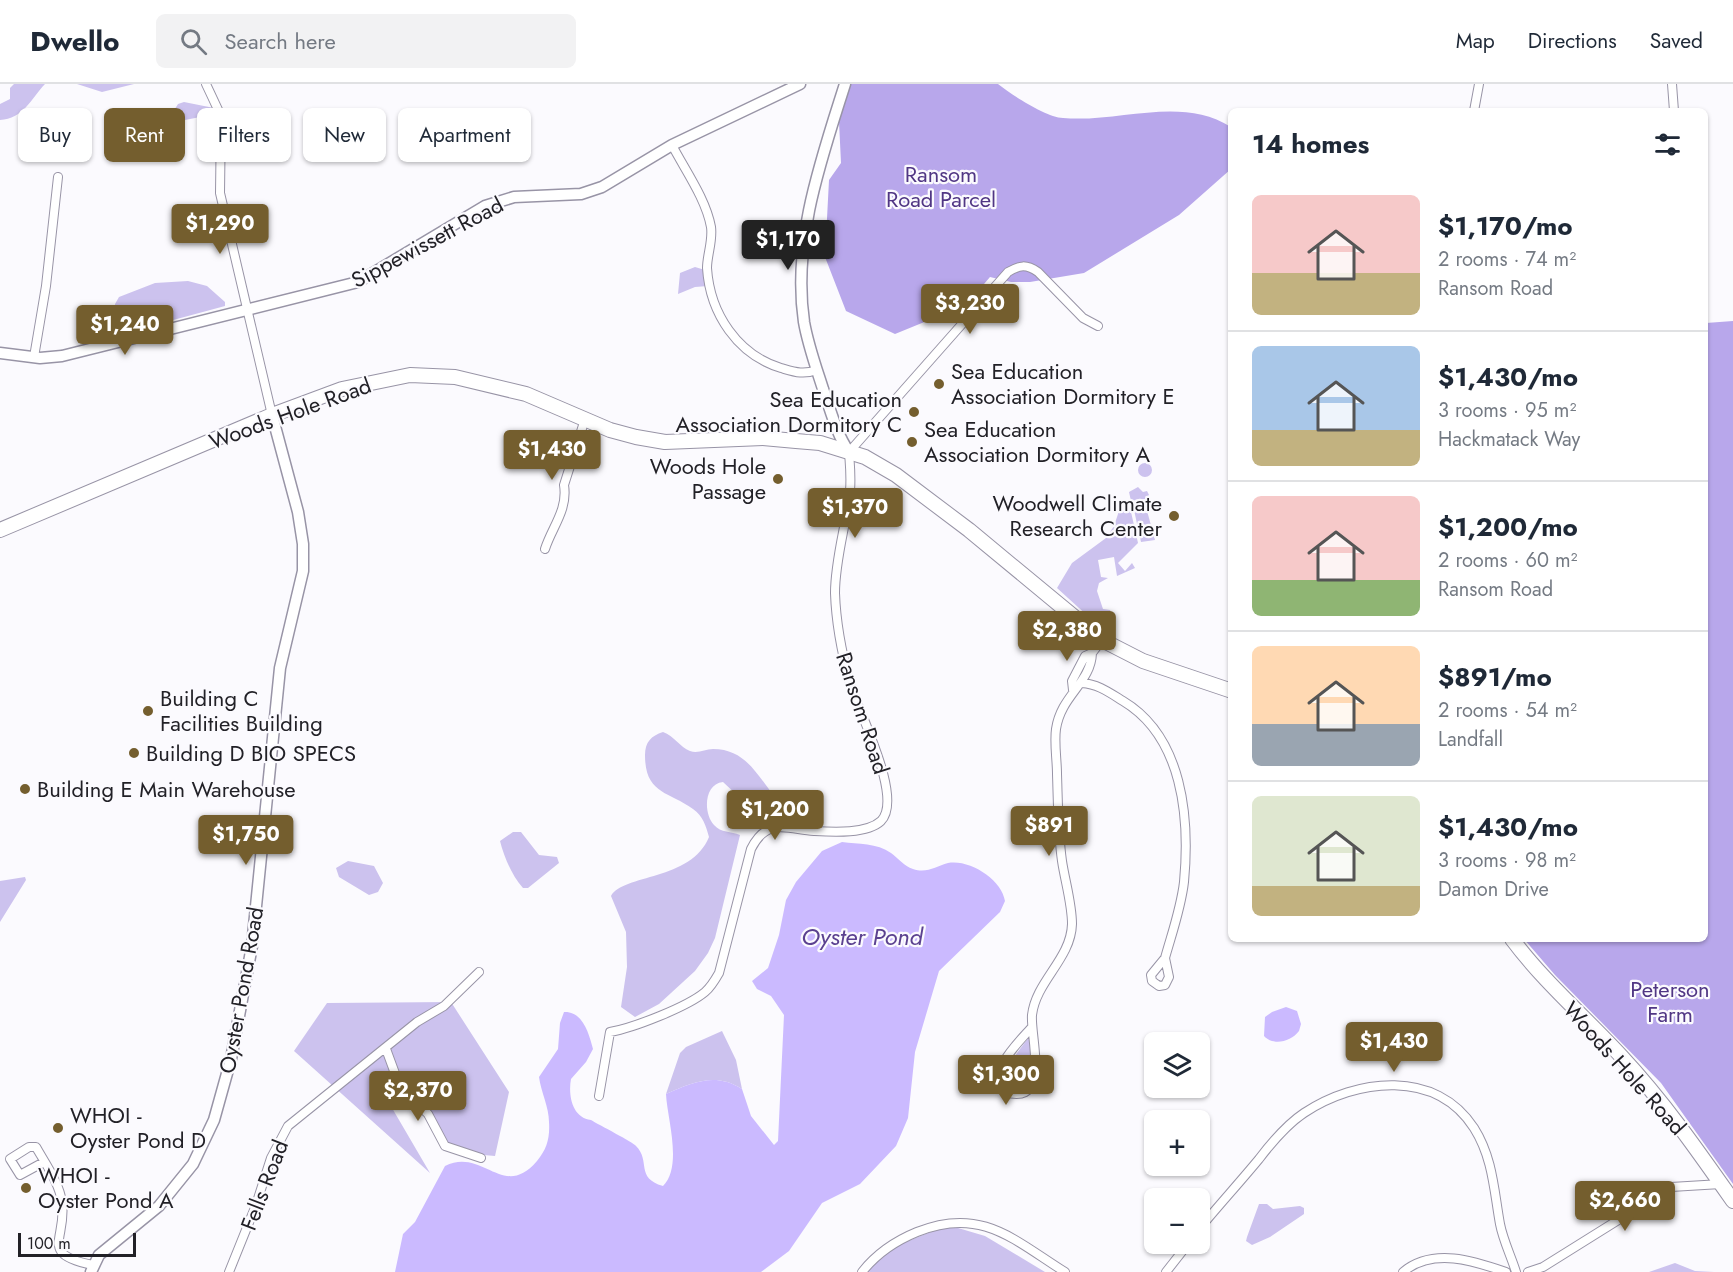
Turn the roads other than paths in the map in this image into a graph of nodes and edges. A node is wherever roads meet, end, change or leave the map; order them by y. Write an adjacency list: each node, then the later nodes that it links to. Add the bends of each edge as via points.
1 (206, 84): 10 (street, via 221,116 220,193)
2 (800, 84): 8 (main road, Sippewissett Road)
3 (845, 84): 14 (main road, Ransom Road, via 816,176 806,232 803,310)
4 (1479, 84): 6 (street)
5 (1672, 84): 7 (street)
6 (1475, 108)
7 (1674, 108)
8 (672, 145): 10 (main road, Sippewissett Road, via 592,191 514,197 485,206 358,282); 14 (street, via 711,228 707,270 713,295 731,335 746,351 771,365 800,374)
9 (58, 177): 13 (street)
10 (246, 308): 13 (main road, Sippewissett Road, via 85,351); 15 (street)
11 (1098, 326): 17 (street, via 1083,318 1038,272 1029,266 1018,266 1003,278)
12 (0, 353): 13 (main road, Sippewissett Road)
13 (34, 357)
14 (817, 370): 17 (main road, Ransom Road, via 839,436)
15 (273, 415): 16 (highway, Woods Hole Road, via 342,389 410,375 455,377 494,385); 18 (highway, Woods Hole Road); 37 (main road, Oyster Pond Road, via 298,512 303,571 280,668 252,946 234,1043 214,1120 193,1164 159,1206 106,1247)
16 (585, 419): 17 (highway, Woods Hole Road, via 610,430 665,442 763,438 820,443); 19 (street, via 564,485 566,496 561,516)
17 (849, 452): 20 (highway, Woods Hole Road, via 897,475); 30 (street, Ransom Road, via 850,495 835,591 839,640 888,791 887,811 880,821 866,828 814,831 784,826 761,834 751,849 723,958 711,986 694,999 626,1029 610,1032)
18 (0, 530)
19 (545, 549)
20 (1102, 640): 21 (street); 24 (highway, Woods Hole Road, via 1143,661)
21 (1092, 653): 22 (street); 23 (street, via 1084,656 1072,681)
22 (1082, 683): 23 (street); 26 (street, via 1097,685 1139,711 1160,733 1173,763 1183,810 1186,853 1181,898)
23 (1073, 690): 28 (street, via 1062,708 1055,733 1061,851 1072,926 1064,953 1038,993)
24 (1228, 690)
25 (1514, 942): 33 (highway, Woods Hole Road, via 1548,983 1649,1087)
26 (1165, 958)
27 (479, 972): 29 (street, Fells Road, via 444,1006 417,1022)
28 (1032, 1027): 28 (street, via 998,1073 998,1085 1005,1092 1020,1093 1035,1079)
29 (386, 1049): 31 (street, via 400,1087 428,1113 446,1146); 38 (street, Fells Road, via 281,1135)
30 (599, 1096)
31 (482, 1158)
32 (44, 1162): 32 (street, via 20,1175 10,1159 31,1146 36,1147); 37 (street, via 62,1199 58,1236 61,1250 70,1260)
33 (1721, 1184): 34 (highway, Woods Hole Road); 45 (street, via 1671,1187 1543,1267)
34 (1733, 1201)
35 (1210, 1216): 44 (street, via 1281,1132 1304,1113 1344,1094 1385,1085 1416,1086 1456,1104 1485,1148 1500,1226)
36 (1180, 1254): 41 (street)
37 (92, 1269)
38 (229, 1272)
39 (862, 1272): 40 (street, via 900,1239 942,1223 959,1221 995,1229)
40 (1065, 1272)
41 (1166, 1272)
42 (1403, 1272): 43 (street, via 1432,1259 1455,1257)
43 (1506, 1272)
44 (1516, 1272)
45 (1528, 1272)

